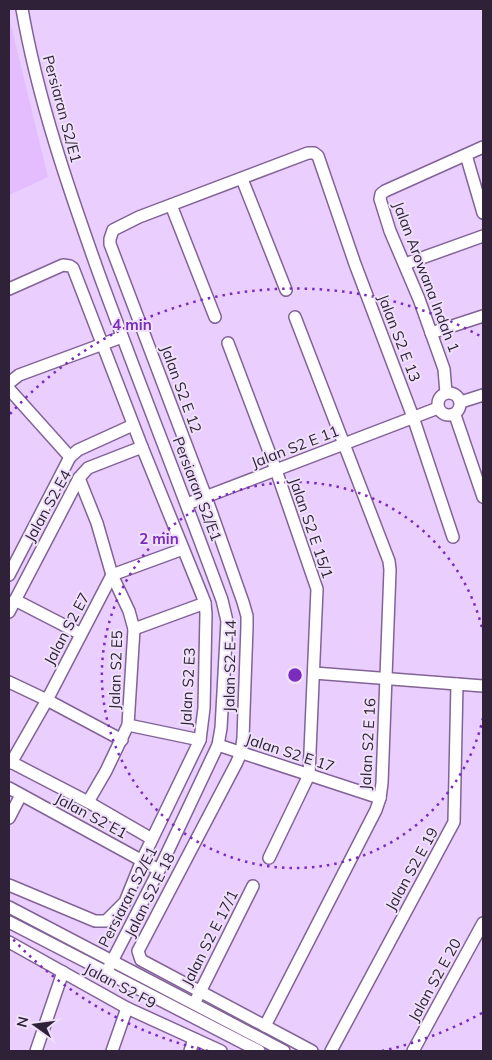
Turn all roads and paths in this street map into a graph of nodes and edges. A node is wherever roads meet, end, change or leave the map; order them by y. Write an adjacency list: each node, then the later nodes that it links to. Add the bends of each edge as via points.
1 (22, 9): 15 (street, Persiaran S2/E1, via 65,178)
2 (483, 147): 3 (street, Jalan Arowana Indah 1)
3 (466, 155): 6 (street); 8 (street, Jalan Arowana Indah 1, via 381,194 390,231)
4 (242, 179): 5 (street); 10 (street); 25 (street, Jalan S2 E 13, via 308,153 318,156)
5 (171, 205): 12 (street); 33 (street, Jalan S2 E 12, via 113,230 110,244)
6 (483, 213)
7 (483, 236): 8 (street)
8 (405, 264): 14 (street, Jalan Arowana Indah 1)
9 (9, 290): 17 (street, Jalan S2 E3, via 63,265 70,266)
10 (286, 290)
11 (483, 316): 14 (street)
12 (215, 317)
13 (295, 317): 27 (street, Jalan S2 E 16)
14 (431, 333): 20 (street, Jalan Arowana Indah 1, via 444,368)
15 (122, 337): 17 (street); 35 (street, Persiaran S2/E1)
16 (228, 343): 30 (street, Jalan S2 E 15/1)
17 (103, 344): 18 (street, via 19,375); 26 (street, Jalan S2 E3)
18 (9, 383)
19 (9, 389): 29 (street)
20 (446, 393): 22 (street, via 453,393); 23 (street, via 440,398)
21 (483, 395): 22 (street)
22 (461, 402): 24 (street)
23 (438, 408): 24 (street, via 447,416); 25 (street, Jalan S2 E 11)
24 (455, 414): 31 (street)
25 (413, 417): 27 (street, Jalan S2 E 11); 36 (street, Jalan S2 E 13)
26 (134, 426): 28 (street, Jalan S2 E3); 29 (street, via 78,450)
27 (345, 444): 30 (street, Jalan S2 E 11); 46 (street, Jalan S2 E 16, via 389,562)
28 (142, 447): 32 (street, Jalan S2 E4, via 88,468); 37 (street, Jalan S2 E3)
29 (70, 457): 38 (street)
30 (276, 470): 33 (street, Jalan S2 E 11); 45 (street, Jalan S2 E 15/1, via 317,589)
31 (479, 470): 34 (street)
32 (79, 478): 39 (street, Jalan S2 E5, via 97,523); 40 (street, Jalan S2 E4)
33 (206, 497): 35 (street, Jalan S2 E 11); 55 (street, Jalan S2 E 14, via 246,616)
34 (483, 497)
35 (187, 504): 54 (street, Persiaran S2/E1, via 222,600 226,621)
36 (454, 537)
37 (183, 549): 39 (street); 41 (street, Jalan S2 E3)
38 (9, 575)
39 (112, 575): 43 (street, Jalan S2 E5); 44 (street, Jalan S2 E7)
40 (15, 600): 42 (street, Jalan S2 E4); 44 (street)
41 (205, 603): 43 (street); 53 (street, Jalan S2 E3, via 204,708)
42 (9, 612)
43 (134, 630): 51 (street, Jalan S2 E5)
44 (80, 634): 50 (street, Jalan S2 E7)
45 (314, 673): 46 (street); 57 (street, Jalan S2 E 15/1)
46 (387, 679): 48 (street); 60 (street, Jalan S2 E 16)
47 (9, 682): 50 (street)
48 (457, 684): 49 (street); 88 (street, Jalan S2 E 19, via 454,822)
49 (483, 686)
50 (47, 700): 52 (street); 56 (street, Jalan S2 E7)
51 (128, 725): 52 (street, Jalan S2 E5); 53 (street)
52 (122, 740): 61 (street, Jalan S2 E5)
53 (200, 740): 63 (street, Jalan S2 E3)
54 (218, 745): 55 (street, Jalan S2 E 17); 66 (street, Persiaran S2/E1)
55 (241, 752): 57 (street, Jalan S2 E 17); 76 (street, Jalan S2 E 18, via 138,951 141,960)
56 (10, 762): 61 (street)
57 (309, 775): 60 (street, Jalan S2 E 17); 64 (street)
58 (9, 788): 59 (street, Jalan S2 E1)
59 (21, 795): 62 (street); 65 (street, Jalan S2 E1)
60 (380, 798): 79 (street, Jalan S2 E 16)
61 (88, 802): 63 (street)
62 (9, 818)
63 (152, 839): 65 (street, Jalan S2 E3)
64 (269, 858)
65 (142, 860): 66 (street, Jalan S2 E1); 67 (street, Jalan S2 E3, via 125,902 106,921 95,921)
66 (159, 870): 73 (street, Persiaran S2/E1)
67 (9, 884)
68 (253, 886): 76 (street, Jalan S2 E 17/1)
69 (9, 907): 73 (street)
70 (9, 922): 75 (street)
71 (483, 923): 89 (street, Jalan S2 E 20)
72 (9, 942): 74 (street, Jalan S2 F9)
73 (112, 961): 75 (street, Persiaran S2/E1); 77 (street)
74 (63, 972): 78 (street, Jalan S2 F9); 81 (street)
75 (106, 973): 85 (street)
76 (201, 992): 77 (street, Jalan S2 E 17/1); 79 (street, Jalan S2 E 18)
77 (194, 1004): 86 (street)
78 (127, 1008): 80 (street, Jalan S2 F9); 82 (street)
79 (265, 1026): 87 (street, Jalan S2 E 18)
80 (194, 1039): 83 (street); 84 (street, Jalan S2 F9)
81 (36, 1051)
82 (112, 1051)
83 (190, 1051)
84 (221, 1051)
85 (260, 1051)
86 (284, 1051)
87 (312, 1051)
88 (331, 1051)
89 (413, 1051)

